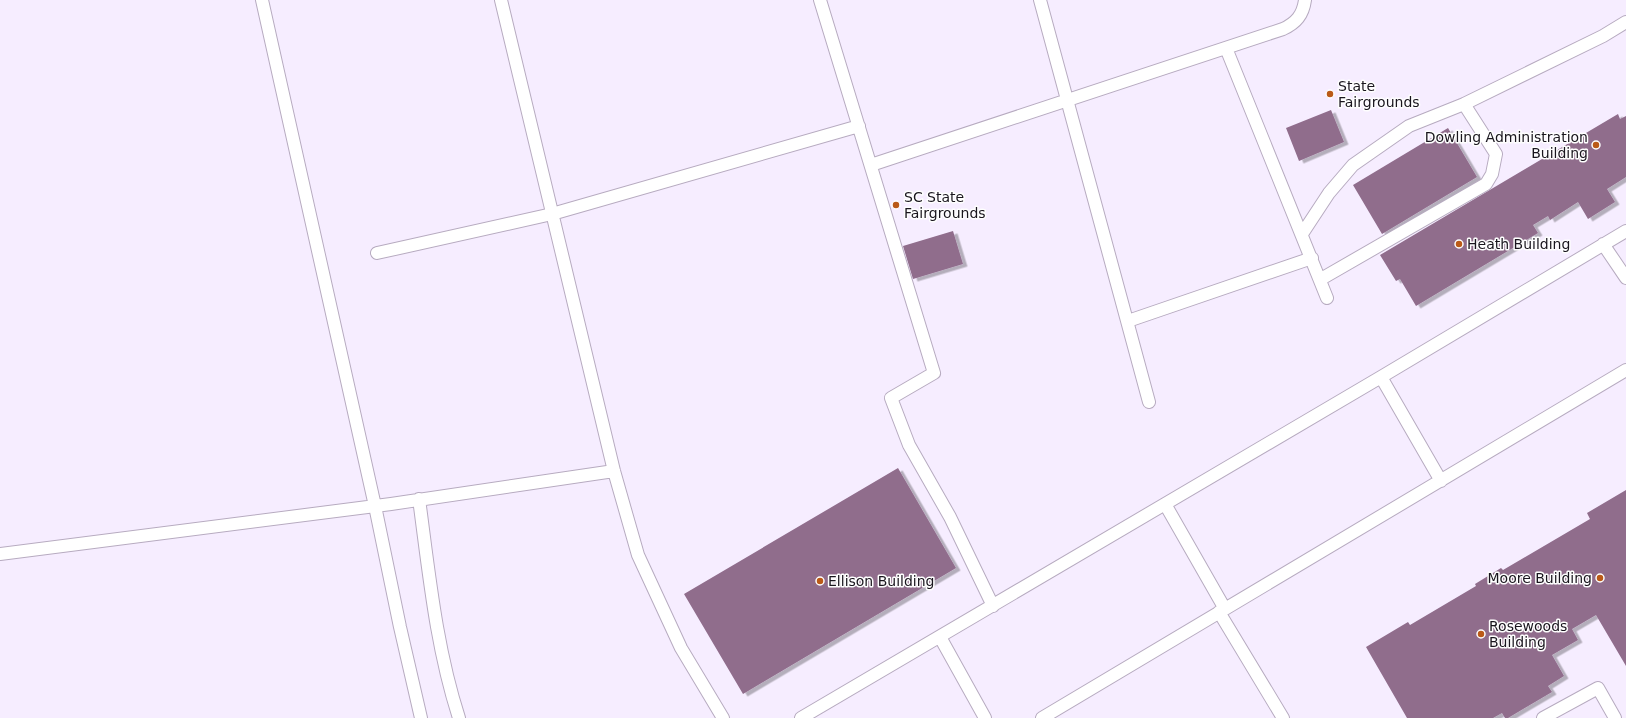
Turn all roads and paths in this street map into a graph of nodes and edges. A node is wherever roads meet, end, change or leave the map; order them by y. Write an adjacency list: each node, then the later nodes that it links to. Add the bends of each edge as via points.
1 (262, 0): 29 (lane)
2 (501, 0): 12 (lane)
3 (820, 0): 10 (lane)
4 (1040, 0): 8 (lane)
5 (1305, 0): 7 (lane, via 1301,15 1290,26)
6 (1626, 22): 9 (lane, via 1603,36)
7 (1226, 48): 8 (lane); 14 (lane)
8 (1067, 100): 11 (lane); 21 (lane)
9 (1464, 104): 14 (lane, via 1409,126 1353,165 1329,193); 19 (lane, via 1496,154 1492,174 1486,184)
10 (859, 126): 11 (lane); 12 (lane)
11 (871, 165): 31 (lane, via 934,373 891,398 909,445 950,517)
12 (552, 214): 16 (lane); 25 (lane)
13 (1626, 231): 15 (lane)
14 (1302, 234): 17 (lane)
15 (1604, 244): 18 (lane); 23 (lane)
16 (377, 253)
17 (1312, 258): 19 (lane); 21 (lane)
18 (1626, 278)
19 (1321, 279): 20 (lane)
20 (1327, 298)
21 (1128, 321): 24 (lane)
22 (1626, 370): 26 (lane)
23 (1381, 377): 26 (lane); 28 (lane)
24 (1149, 402)
25 (614, 471): 27 (lane); 36 (lane, via 641,561 681,648)
26 (1441, 480): 32 (lane)
27 (419, 499): 29 (lane); 35 (lane, via 435,617 450,689)
28 (1165, 504): 31 (lane); 32 (lane)
29 (374, 506): 30 (lane); 34 (lane)
30 (0, 554)
31 (993, 606): 33 (lane)
32 (1222, 611): 39 (lane); 40 (lane)
33 (940, 637): 37 (lane); 38 (lane)
34 (421, 718)
35 (459, 718)
36 (724, 718)
37 (801, 718)
38 (985, 718)
39 (1042, 718)
40 (1283, 718)
41 (1543, 718): 42 (lane, via 1598,688)
42 (1615, 718)

